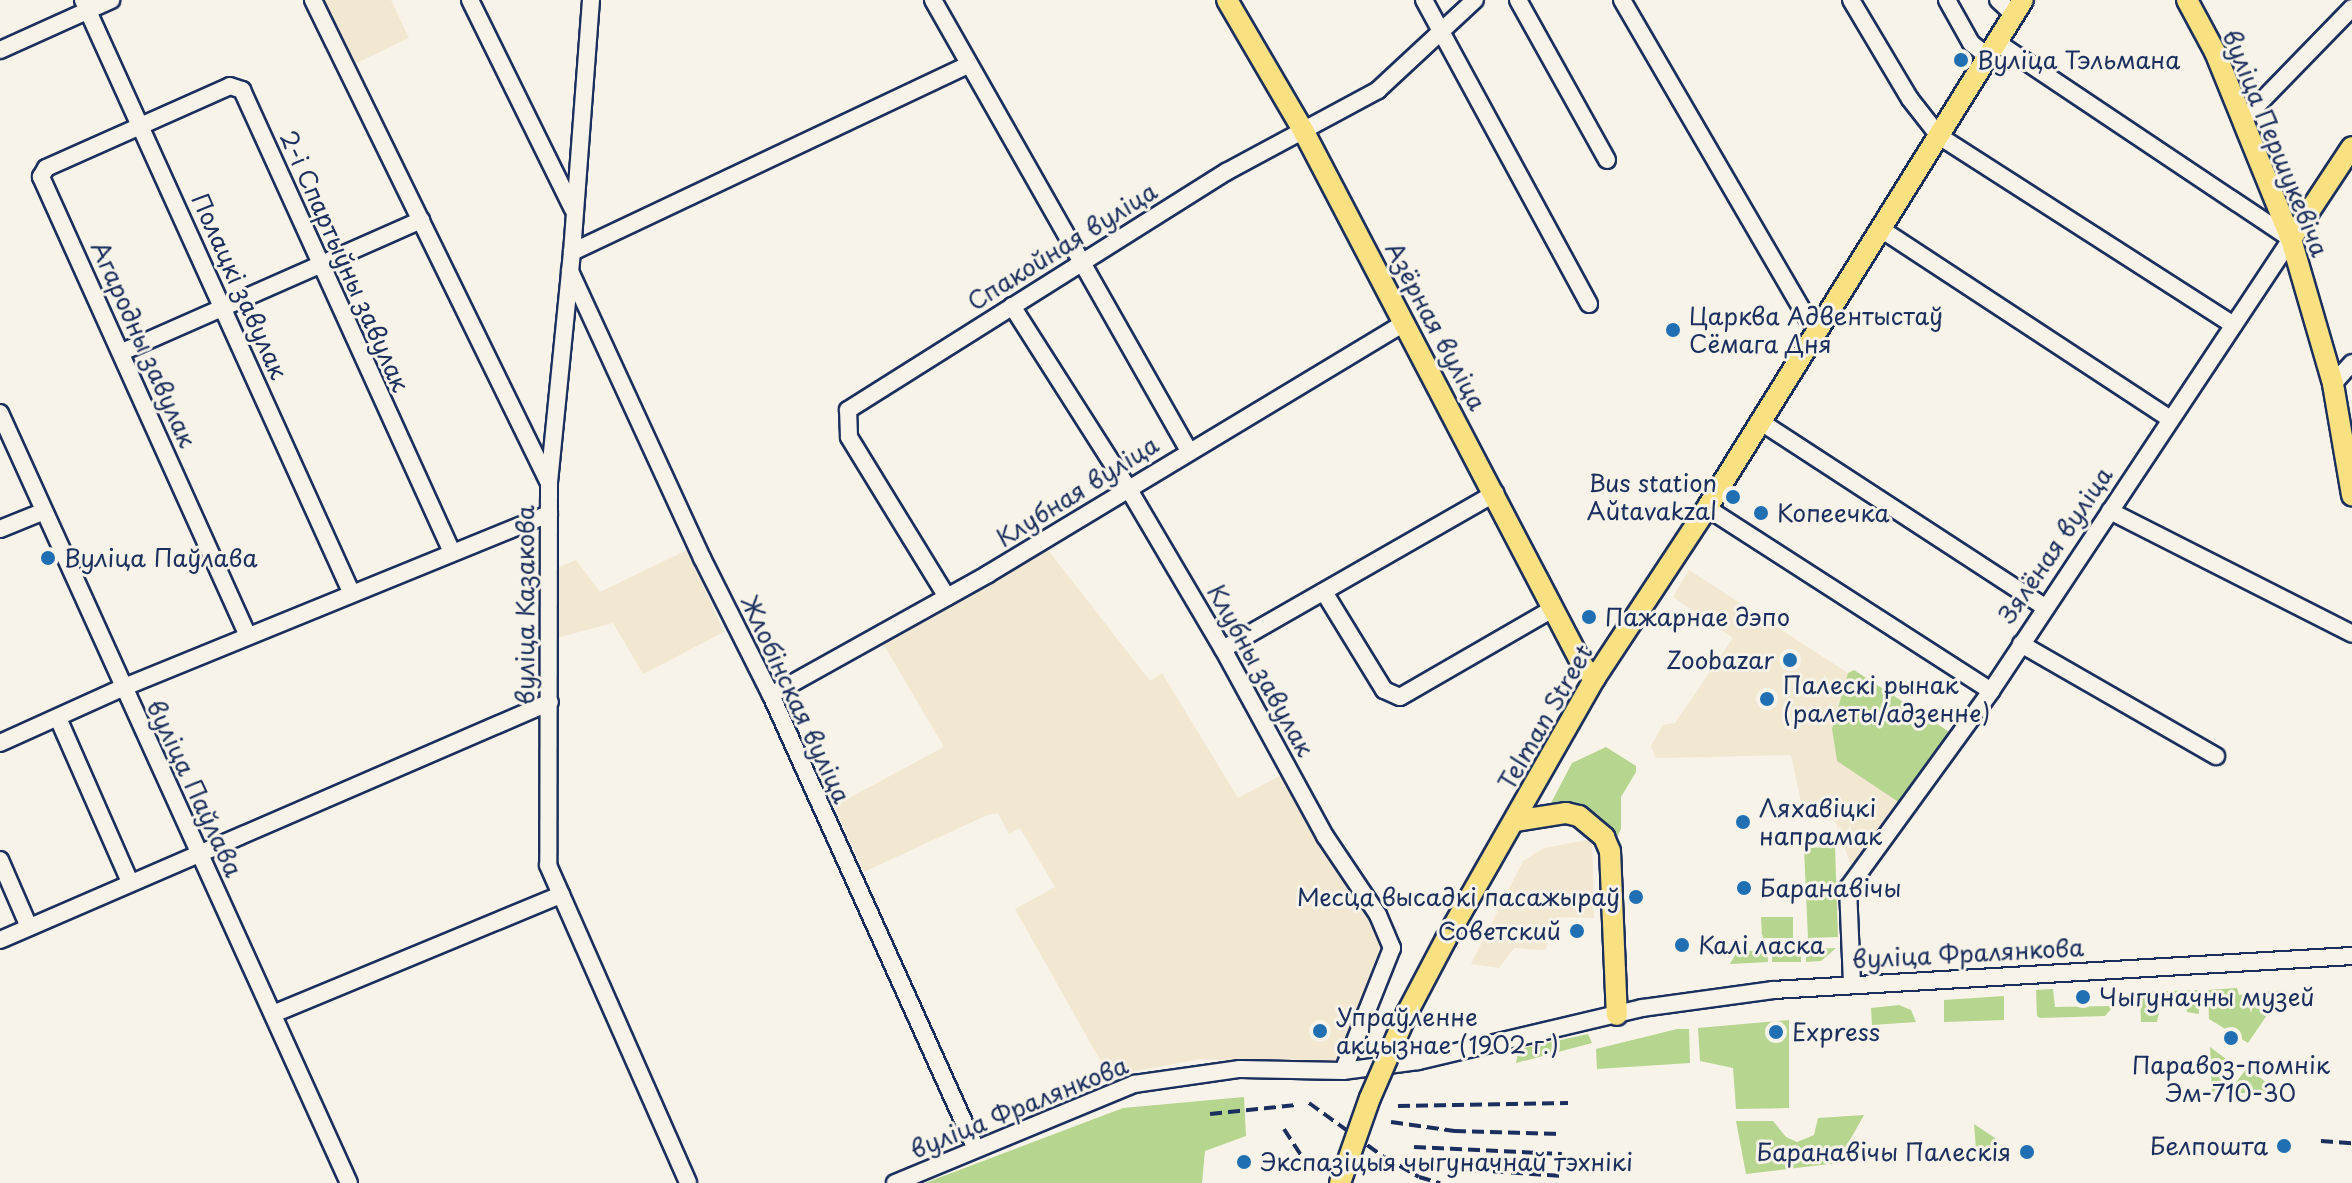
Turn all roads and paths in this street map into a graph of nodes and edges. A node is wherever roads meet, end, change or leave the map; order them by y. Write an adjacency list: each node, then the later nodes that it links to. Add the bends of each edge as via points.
1 (111, 0): 15 (street)
2 (313, 0): 29 (street)
3 (470, 0): 28 (street)
4 (591, 0): 28 (street, вуліца Казакова)
5 (933, 0): 21 (street)
6 (1227, 0): 24 (main road, Азёрная вуліца)
7 (1424, 0): 18 (street)
8 (1475, 0): 18 (street, Спакойная вуліца)
9 (1518, 0): 27 (street)
10 (1622, 0): 41 (street, via 1808,319)
11 (1851, 0): 25 (street, via 1910,99)
12 (1947, 0): 19 (street, via 1971,43)
13 (1998, 0): 16 (street)
14 (2187, 0): 22 (main road, вуліца Першукевіча)
15 (85, 6): 20 (street); 23 (street, Полацкі завулак)
16 (2019, 7): 19 (main road)
17 (2352, 8): 22 (street)
18 (1441, 30): 24 (street, Спакойная вуліца, via 1378,90); 36 (street)
19 (1993, 49): 25 (main road); 31 (street)
20 (0, 50)
21 (968, 65): 32 (street); 33 (street)
22 (2243, 120): 31 (main road, вуліца Першукевіча)
23 (140, 125): 34 (street, 2-і Спартыўны завулак, via 237,86); 37 (street, Полацкі завулак); 42 (street, Агародны завулак, via 46,168 41,177)
24 (1304, 132): 33 (street, Спакойная вуліца, via 1226,172); 39 (main road, Азёрная вуліца)
25 (1939, 136): 30 (main road, Telman Street); 40 (street)
26 (2352, 147): 31 (main road, Зялёная вуліца)
27 (1607, 160)
28 (574, 211): 32 (street, вуліца Казакова)
29 (421, 220): 34 (street); 50 (street)
30 (1881, 229): 41 (main road, Telman Street); 46 (street)
31 (2291, 239): 40 (street, Зялёная вуліца); 44 (main road, вуліца Першукевіча)
32 (572, 252): 35 (street, вуліца Казакова)
33 (1083, 260): 38 (street, Спакойная вуліца); 49 (street)
34 (319, 265): 37 (street); 59 (street, 2-і Спартыўны завулак)
35 (570, 271): 50 (street, вуліца Казакова); 72 (street, Жлобінская вуліца)
36 (1589, 304)
37 (224, 306): 42 (street); 60 (street, Полацкі завулак)
38 (1012, 306): 51 (street, Клубны завулак); 62 (street, Спакойная вуліца, via 848,410 849,437)
39 (1405, 322): 49 (street, Клубная вуліца); 52 (main road, Азёрная вуліца)
40 (2233, 325): 46 (street, Зялёная вуліца)
41 (1820, 326): 48 (main road, Telman Street)
42 (122, 352): 66 (street, Агародны завулак)
43 (2352, 363): 44 (street)
44 (2333, 384): 47 (main road, вуліца Першукевіча)
45 (0, 413): 56 (street, вуліца Паўлава)
46 (2170, 419): 55 (street, Зялёная вуліца)
47 (2346, 420): 53 (main road, вуліца Першукевіча)
48 (1761, 422): 54 (main road, Telman Street); 64 (street)
49 (1189, 451): 51 (street, Клубная вуліца)
50 (549, 482): 57 (street, вуліца Казакова)
51 (1128, 488): 62 (street, Клубная вуліца); 68 (street, Клубны завулак)
52 (1495, 493): 61 (street); 63 (main road, Азёрная вуліца)
53 (2352, 495)
54 (1707, 508): 69 (main road, Telman Street); 71 (street)
55 (2110, 511): 64 (street, Зялёная вуліца); 65 (street)
56 (42, 512): 58 (street); 70 (street, вуліца Паўлава)
57 (549, 514): 59 (street); 73 (street, вуліца Казакова)
58 (0, 529)
59 (452, 552): 60 (street)
60 (351, 592): 66 (street)
61 (1324, 592): 63 (street, via 1384,690 1400,697); 68 (street)
62 (947, 597): 72 (street, Клубная вуліца)
63 (1554, 608): 69 (main road, Азёрная вуліца, via 1584,668)
64 (2046, 608): 67 (street, Зялёная вуліца)
65 (2352, 634)
66 (248, 636): 70 (street)
67 (2021, 644): 71 (street, Зялёная вуліца); 76 (street)
68 (1223, 649): 88 (street, Клубны завулак, via 1325,836 1378,915 1392,948)
69 (1595, 678): 77 (main road, Telman Street)
70 (122, 688): 74 (street); 78 (street, вуліца Паўлава)
71 (1991, 691): 85 (street, Зялёная вуліца, via 1848,888)
72 (771, 695): 89 (street, Жлобінская вуліца)
73 (550, 702): 78 (street); 81 (street, вуліца Казакова, via 548,865)
74 (58, 718): 75 (street); 80 (street)
75 (0, 743)
76 (2216, 756)
77 (1514, 824): 87 (main road, via 1566,813 1579,816 1604,837 1610,851); 93 (main road, Telman Street, bridge, via 1407,1013)
78 (199, 851): 80 (street); 86 (street, вуліца Паўлава)
79 (0, 860): 82 (street)
80 (130, 882): 82 (street)
81 (561, 895): 86 (street); 91 (street, вуліца Казакова)
82 (29, 927): 83 (street)
83 (0, 940)
84 (2352, 956): 85 (street, вуліца Фралянкова)
85 (1852, 983): 87 (street, вуліца Фралянкова, via 1673,1002)
86 (273, 1014): 90 (street, вуліца Паўлава)
87 (1617, 1015): 88 (street, вуліца Фралянкова, via 1418,1061)
88 (1343, 1071): 89 (street, вуліца Фралянкова, via 1240,1069 1134,1084)
89 (976, 1148): 92 (street, вуліца Фралянкова)
90 (349, 1183)
91 (688, 1183)
92 (895, 1183)
93 (1340, 1183)

